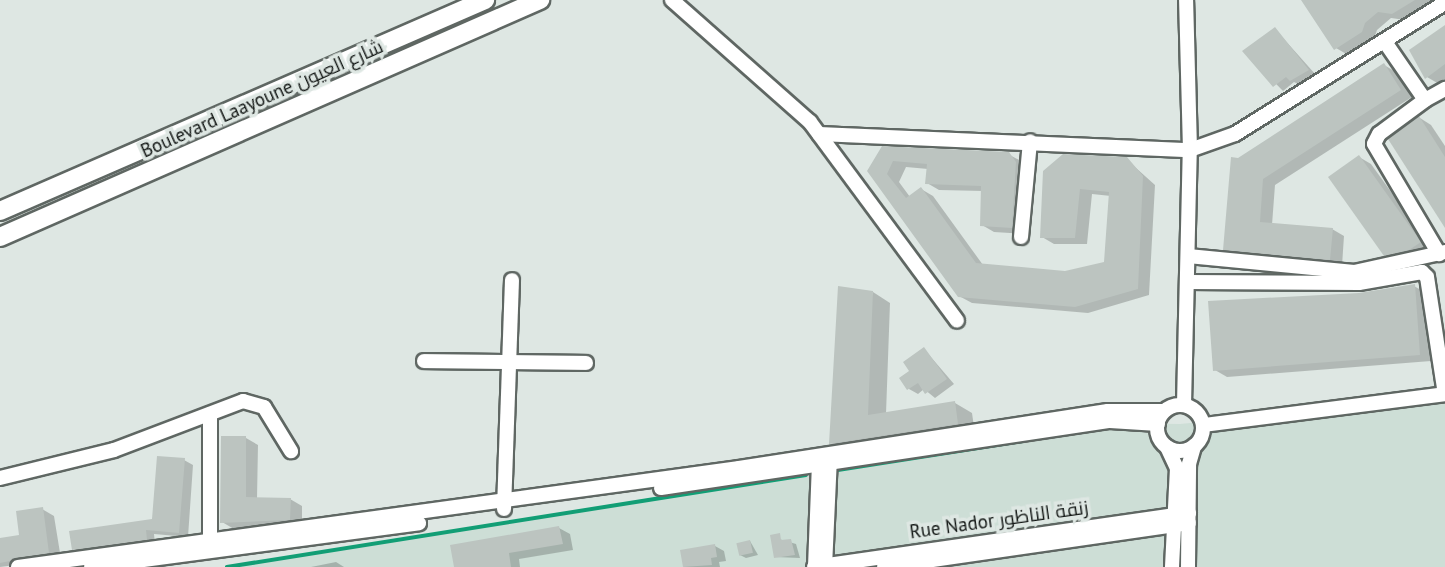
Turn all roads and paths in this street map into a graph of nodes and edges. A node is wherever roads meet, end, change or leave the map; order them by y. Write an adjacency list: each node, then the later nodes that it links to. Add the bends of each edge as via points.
1 (485, 0): 12 (street, Boulevard Laayoune شارع العيون)
2 (540, 0): 13 (street, Boulevard Laayoune شارع العيون)
3 (672, 0): 9 (street, via 788,100)
4 (1186, 0): 11 (street)
5 (1445, 3): 6 (street)
6 (1385, 42): 8 (street); 11 (street, via 1235,134)
7 (1445, 89): 8 (street)
8 (1425, 100): 15 (street, via 1379,134 1374,144)
9 (819, 134): 10 (street); 20 (street)
10 (1030, 141): 11 (street); 14 (street)
11 (1190, 150): 16 (street)
12 (0, 211)
13 (0, 237)
14 (1021, 237)
15 (1442, 253): 17 (street)
16 (1188, 256): 17 (street, via 1315,271); 19 (street)
17 (1385, 273): 19 (street, via 1229,286); 24 (street, via 1426,275)
18 (512, 280): 22 (street)
19 (1188, 282): 25 (street)
20 (957, 321)
21 (424, 361): 22 (street)
22 (509, 361): 23 (street); 34 (street)
23 (586, 363)
24 (1445, 394): 28 (street)
25 (1184, 405): 27 (street); 28 (street, via 1197,411)
26 (210, 414): 31 (street, via 226,405 254,402 270,413); 33 (street, via 114,450); 36 (street)
27 (1161, 418): 29 (street); 32 (street)
28 (1203, 425): 30 (street)
29 (1163, 444): 30 (street, via 1176,451); 35 (street, via 1177,464)
30 (1194, 446): 35 (street)
31 (291, 451)
32 (824, 461): 34 (street); 37 (street)
33 (0, 478)
34 (504, 506): 36 (street)
35 (1181, 519): 37 (street, Rue Nador زنقة الناظور); 40 (street, Rue Nador زنقة الناظور); 41 (street); 42 (street)
36 (210, 545): 38 (street); 39 (street)
37 (819, 566)
38 (18, 567)
39 (91, 567)
40 (884, 567)
41 (1172, 567)
42 (1188, 567)

